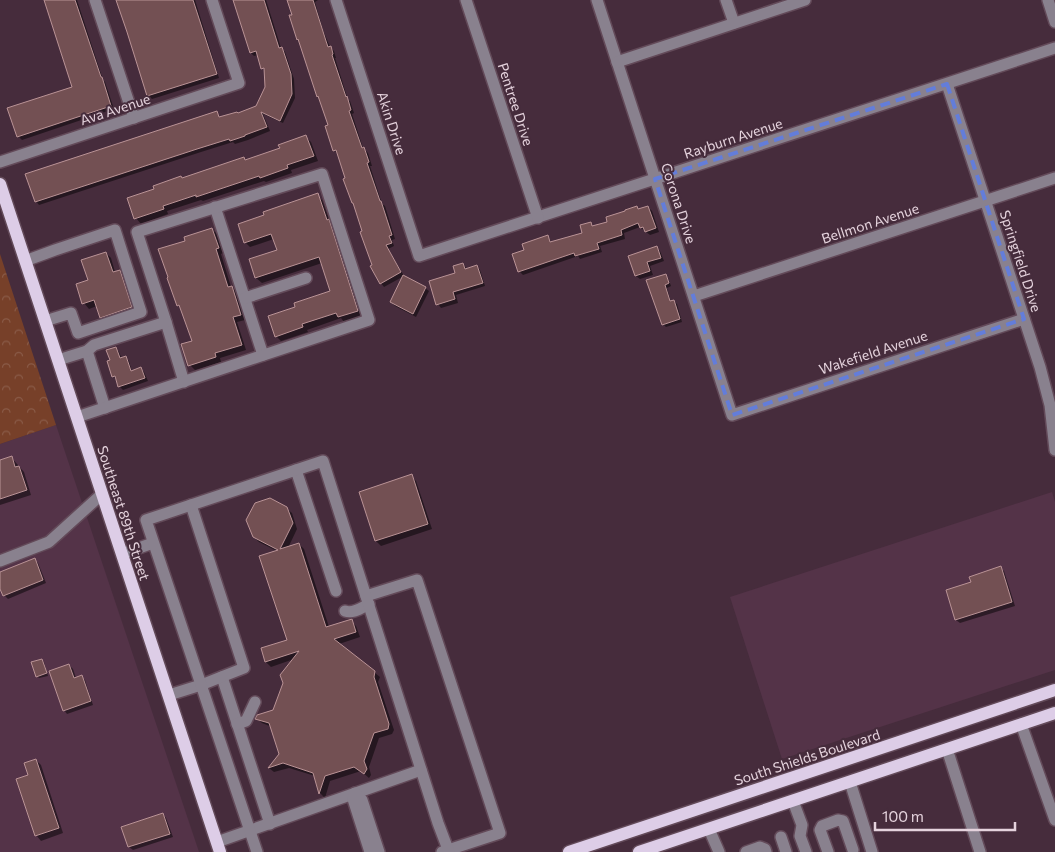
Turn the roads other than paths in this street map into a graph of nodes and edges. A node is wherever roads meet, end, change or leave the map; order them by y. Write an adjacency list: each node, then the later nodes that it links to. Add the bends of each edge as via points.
1 (95, 0): 14 (street)
2 (212, 0): 14 (street, Ava Avenue, via 239,83)
3 (336, 0): 22 (street, Akin Drive)
4 (466, 0): 21 (street, Pentree Drive)
5 (597, 0): 12 (street, Corona Drive)
6 (726, 0): 10 (street)
7 (805, 0): 10 (street)
8 (1048, 0): 9 (street)
9 (1055, 22)
10 (734, 23): 12 (street)
11 (1055, 48): 13 (street, Rayburn Avenue)
12 (617, 62): 17 (street, Corona Drive)
13 (947, 84): 17 (street, Rayburn Avenue); 19 (street, Springfield Drive)
14 (134, 118): 15 (street, Ava Avenue)
15 (0, 162)
16 (1055, 178): 19 (street, Bellmon Avenue)
17 (655, 179): 21 (street, Rayburn Avenue); 25 (street, Corona Drive)
18 (0, 184): 23 (main road, Southeast 89th Street)
19 (986, 202): 25 (street, Bellmon Avenue); 27 (street, Springfield Drive)
20 (215, 208): 26 (street); 29 (street, via 137,232); 31 (street, via 322,174 369,320)
21 (538, 218): 22 (street, Rayburn Avenue)
22 (419, 256)
23 (25, 261): 28 (main road, Southeast 89th Street); 28 (street, via 115,230 141,312 78,333 71,313)
24 (306, 278): 26 (street)
25 (694, 296): 35 (street, Corona Drive)
26 (245, 298): 31 (street)
27 (1024, 319): 35 (street, Wakefield Avenue); 37 (street, Springfield Drive, via 1050,405)
28 (45, 321): 32 (main road, Southeast 89th Street)
29 (166, 322): 30 (street, via 94,345); 33 (street)
30 (87, 351): 32 (street); 34 (street)
31 (263, 355): 33 (street)
32 (58, 360): 36 (main road, Southeast 89th Street)
33 (184, 382): 34 (street)
34 (105, 408): 36 (street)
35 (732, 415)
36 (77, 417): 39 (main road, Southeast 89th Street)
37 (1055, 450)
38 (296, 470): 40 (street); 44 (street); 45 (street, via 323,461)
39 (102, 494): 42 (main road, Southeast 89th Street); 43 (street, via 49,542)
40 (191, 505): 41 (street, via 146,520); 47 (street, via 244,668)
41 (153, 543): 42 (street); 48 (street)
42 (122, 554): 50 (main road, Southeast 89th Street)
43 (0, 561)
44 (336, 591)
45 (368, 600): 46 (street, via 352,612); 56 (street); 70 (street, via 417,580 500,833)
46 (345, 610)
47 (222, 677): 48 (street); 53 (street)
48 (201, 685): 50 (street); 65 (street)
49 (1055, 690): 57 (main road, South Shields Boulevard)
50 (169, 695): 67 (main road, Southeast 89th Street)
51 (255, 702): 53 (street, via 246,721)
52 (1055, 713): 54 (main road)
53 (237, 724): 63 (street)
54 (1021, 724): 55 (main road); 62 (street)
55 (947, 750): 58 (main road); 83 (street)
56 (422, 770): 59 (street); 70 (street)
57 (802, 774): 60 (main road); 75 (main road, South Shields Boulevard)
58 (850, 782): 60 (main road); 68 (street)
59 (356, 793): 63 (street); 73 (street, via 353,798); 74 (street, via 362,800)
60 (809, 795): 61 (main road)
61 (793, 801): 64 (main road); 81 (street, via 802,825 800,836)
62 (1055, 820)
63 (270, 824): 65 (street)
64 (709, 828): 69 (main road); 77 (street)
65 (250, 831): 67 (street); 72 (street)
66 (781, 838): 80 (street)
67 (219, 847)
68 (870, 848): 71 (street)
69 (654, 850): 76 (main road)
70 (446, 851)
71 (851, 851): 82 (street, via 843,821 838,820 822,826 820,830)
72 (256, 852)
73 (370, 852)
74 (379, 852)
75 (569, 852)
76 (639, 852)
77 (718, 852)
78 (746, 852): 79 (street, via 760,847)
79 (766, 852)
80 (786, 852)
81 (806, 852)
82 (828, 852)
83 (980, 852)

